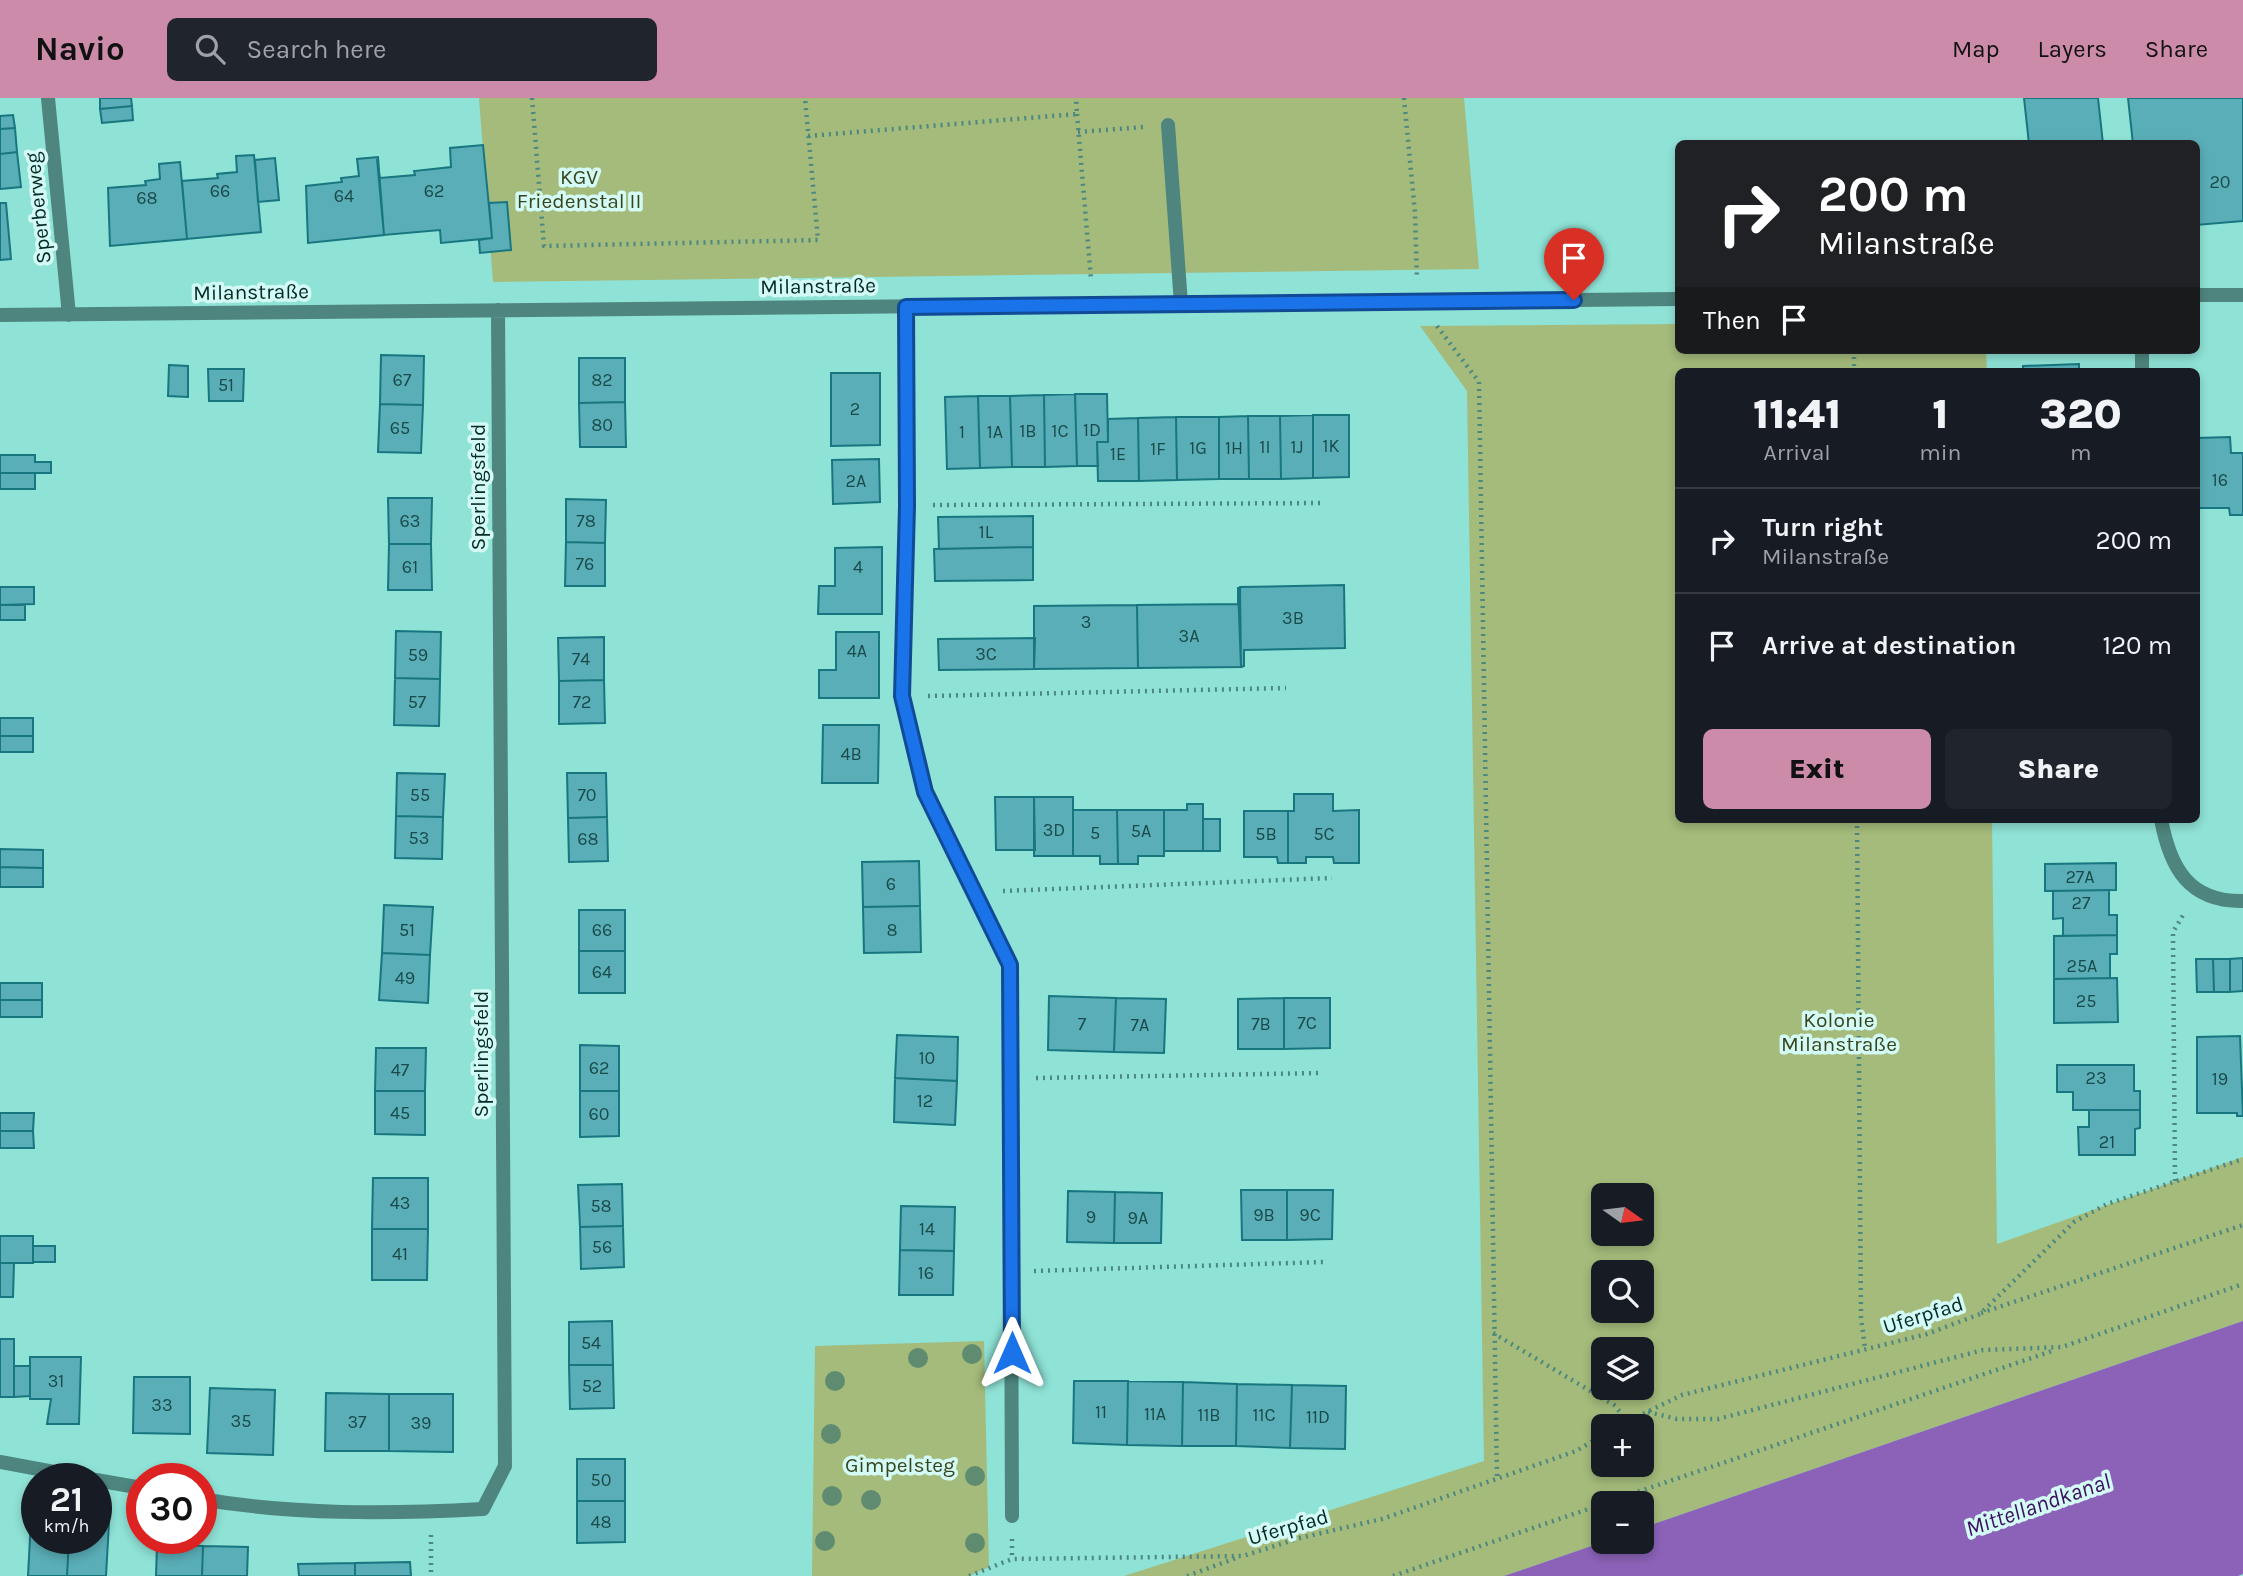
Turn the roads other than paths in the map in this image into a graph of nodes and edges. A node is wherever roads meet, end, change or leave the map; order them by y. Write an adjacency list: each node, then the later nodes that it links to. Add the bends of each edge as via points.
1 (48, 98): 10 (street, Sperberweg)
2 (1168, 125): 6 (street)
3 (2200, 295): 4 (street)
4 (2243, 295)
5 (1675, 299): 6 (street, Milanstraße)
6 (1181, 304): 7 (street, Milanstraße)
7 (906, 307): 8 (street, Milanstraße); 16 (street, via 902,696 925,792 1010,965)
8 (498, 310): 10 (street, Milanstraße); 15 (street, Sperlingsfeld, via 505,1466 482,1508 430,1512 253,1508)
9 (0, 315): 10 (street, Milanstraße)
10 (69, 315)
11 (2162, 823): 12 (street, via 2165,843 2179,872 2197,891 2210,898)
12 (2243, 901)
13 (0, 1462): 14 (street)
14 (21, 1466)
15 (217, 1502)
16 (1012, 1516)

